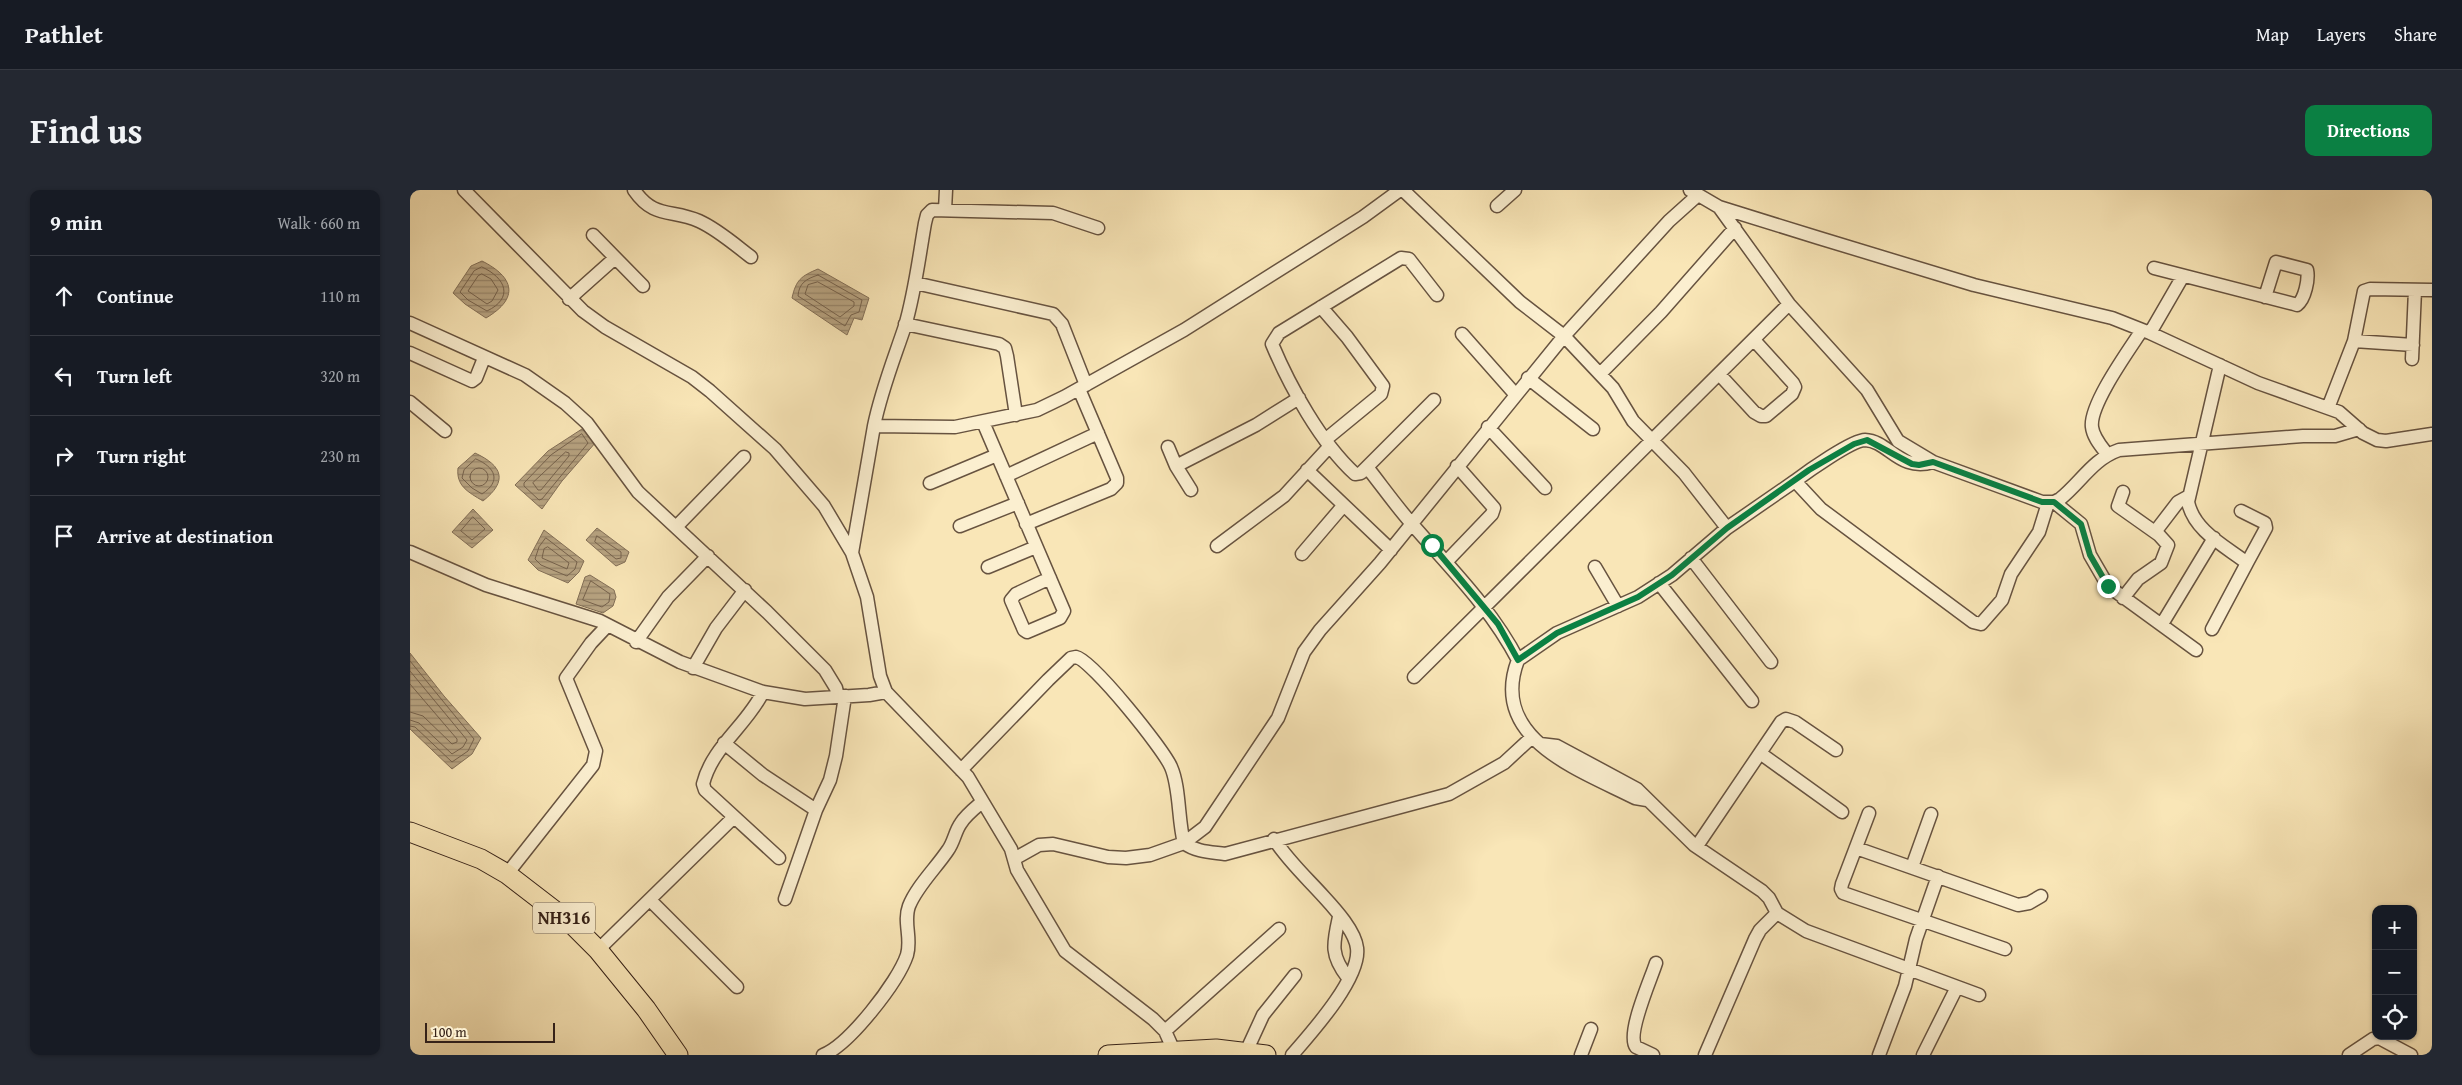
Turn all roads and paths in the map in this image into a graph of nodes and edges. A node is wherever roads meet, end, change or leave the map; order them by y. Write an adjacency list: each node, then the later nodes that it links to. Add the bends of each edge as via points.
1 (464, 190): 23 (street)
2 (634, 190): 13 (street, via 648,207 698,221)
3 (946, 190): 9 (street)
4 (1402, 190): 30 (street, via 1520,302); 41 (street, via 1184,330)
5 (1515, 190): 7 (street)
6 (1701, 193): 8 (street); 30 (street, via 1669,221)
7 (1497, 206)
8 (1719, 207): 11 (street); 28 (street, via 1974,285 2112,318)
9 (945, 210): 10 (street, via 1053,213); 17 (street, via 932,210 927,215)
10 (1098, 228)
11 (1735, 228): 24 (street); 38 (street, via 1661,312)
12 (593, 235): 14 (street)
13 (750, 256)
14 (615, 258): 18 (street); 23 (street)
15 (2154, 268): 16 (street)
16 (2183, 276): 22 (street); 28 (street)
17 (915, 283): 27 (street); 41 (street, via 1054,314 1062,324)
18 (643, 286)
19 (2415, 290): 20 (street); 32 (street, via 2366,289 2362,295); 33 (street)
20 (2432, 290)
21 (1438, 295): 25 (street, via 1405,257)
22 (2265, 297)
23 (569, 299): 90 (street, via 605,327 692,377 775,449 824,506)
24 (1789, 304): 31 (street); 63 (street, via 1867,390 1898,441)
25 (1321, 307): 43 (street, via 1279,333 1272,344 1284,374); 58 (street, via 1383,386 1381,394)
26 (410, 323): 35 (street)
27 (905, 324): 47 (street, via 999,344 1004,348); 49 (street, via 880,397)
28 (2146, 332): 37 (street); 60 (street, via 2104,390 2094,414 2092,428)
29 (1462, 334): 42 (street)
30 (1564, 336): 38 (street); 40 (street)
31 (1754, 340): 39 (street); 39 (street, via 1793,383 1792,394 1766,416 1761,416)
32 (2354, 341): 33 (street); 46 (street)
33 (2413, 345): 36 (street)
34 (410, 353): 35 (street, via 472,381)
35 (484, 358): 82 (street, via 525,375 588,422 638,492)
36 (2412, 359)
37 (2220, 365): 46 (street, via 2258,383); 57 (street)
38 (1600, 374): 56 (street, via 1613,388 1633,421)
39 (1719, 374): 56 (street)
40 (1528, 378): 42 (street); 51 (street)
41 (1082, 387): 47 (street, via 1037,410); 54 (street)
42 (1515, 394): 50 (street)
43 (1299, 398): 58 (street); 64 (street, via 1256,425)
44 (1434, 400): 66 (street)
45 (410, 402): 53 (street)
46 (2328, 408): 52 (street, via 2345,415)
47 (1016, 415): 48 (street)
48 (983, 422): 49 (street, via 955,427); 61 (street)
49 (874, 426): 90 (street)
50 (1488, 428): 65 (street); 71 (street)
51 (1593, 429)
52 (2359, 429): 55 (street, via 2370,437 2386,441); 57 (street, via 2335,436)
53 (446, 431)
54 (1098, 433): 68 (street); 79 (street, via 1117,478 1115,486)
55 (2432, 434)
56 (1653, 440): 83 (street); 103 (street)
57 (2201, 443): 60 (street, via 2134,447); 74 (street)
58 (1327, 444): 66 (street, via 1355,474 1359,475); 67 (street)
59 (1168, 447): 64 (street)
60 (2106, 454): 75 (street, via 2065,495)
61 (997, 455): 68 (street); 70 (street)
62 (744, 457): 82 (street)
63 (1933, 462): 69 (street, via 1912,464 1872,442 1861,441); 75 (street)
64 (1176, 466): 72 (street)
65 (1457, 466): 80 (street); 94 (street, via 1492,505 1493,511)
66 (1367, 467): 80 (street)
67 (1307, 470): 77 (street); 86 (street, via 1284,496)
68 (1006, 476): 76 (street)
69 (1795, 481): 75 (street, via 1821,509 1973,622 1981,624 2002,600 2011,574 2039,532); 83 (street)
70 (930, 483)
71 (1545, 488)
72 (1192, 490)
73 (2123, 492): 84 (street, via 2118,506)
74 (2189, 496): 84 (street, via 2178,502); 85 (street, via 2191,515)
75 (2051, 503): 101 (street, via 2081,524 2090,555 2101,576)
76 (1018, 504): 79 (street); 81 (street)
77 (1343, 506): 88 (street); 91 (street)
78 (2241, 511): 95 (street, via 2264,523 2266,528)
79 (1026, 524): 87 (street)
80 (1411, 524): 88 (street); 94 (street)
81 (960, 526)
82 (676, 527): 92 (street)
83 (1727, 528): 93 (street)
84 (2155, 532): 101 (street, via 2168,545 2161,563 2138,579)
85 (2214, 538): 95 (street); 104 (street)
86 (1217, 546)
87 (1036, 547): 96 (street); 98 (street)
88 (1390, 550): 130 (street, via 1304,652 1271,730 1205,827)
89 (410, 552): 105 (street, via 486,585 592,618)
90 (852, 553): 114 (street, via 867,596 880,676)
91 (1302, 554)
92 (708, 556): 100 (street); 107 (street, via 668,597)
93 (1691, 558): 99 (street); 110 (street)
94 (1446, 562): 103 (street)
95 (2247, 563): 106 (street)
96 (988, 567)
97 (1595, 567): 102 (street)
98 (1050, 578): 98 (street, via 1016,594 1011,600 1027,632 1036,631 1063,615 1063,606)
99 (1659, 583): 102 (street); 116 (street)
100 (745, 590): 111 (street, via 716,628); 115 (street, via 825,670)
101 (2123, 598): 104 (street)
102 (1618, 606): 109 (street, via 1557,633)
103 (1484, 607): 109 (street, via 1498,624); 112 (street)
104 (2162, 624): 108 (street)
105 (607, 626): 107 (street); 136 (street, via 566,678 596,751 593,765)
106 (2212, 629)
107 (636, 642): 111 (street)
108 (2196, 650)
109 (1518, 660): 117 (street, via 1512,674 1515,707)
110 (1771, 662)
111 (693, 668): 113 (street)
112 (1414, 677)
113 (763, 692): 115 (street, via 805,699); 118 (street, via 756,708)
114 (886, 692): 115 (street); 121 (street)
115 (842, 697): 123 (street, via 833,770)
116 (1752, 701)
117 (1536, 741): 129 (street, via 1449,794); 131 (street, via 1557,746 1637,789)
118 (724, 743): 123 (street, via 763,775); 127 (street, via 703,784)
119 (1836, 750): 120 (street, via 1796,722 1786,719)
120 (1760, 753): 124 (street); 131 (street)
121 (961, 770): 122 (street); 130 (street, via 1071,658 1081,658 1107,684 1166,757 1176,780)
122 (982, 802): 134 (street); 159 (street, via 962,821 953,843 909,906 906,921 910,942 894,980 848,1037)
123 (816, 810): 139 (street)
124 (1842, 812)
125 (1869, 813): 132 (street)
126 (1931, 814): 135 (street)
127 (733, 818): 133 (street); 140 (street)
128 (410, 832): 136 (highway, NH316, via 481,859)
129 (1274, 839): 130 (street, via 1225,854 1206,852); 142 (street, via 1286,859 1326,899)
130 (1184, 843): 134 (street, via 1150,855 1126,858 1053,844 1039,845)
131 (1697, 846): 141 (street, via 1762,891)
132 (1856, 848): 135 (street); 143 (street, via 1842,884 1843,893)
133 (779, 858)
134 (1014, 859): 155 (street, via 1017,870 1064,951)
135 (1912, 867): 137 (street)
136 (507, 874): 145 (highway, NH316, via 572,924)
137 (1938, 876): 138 (street, via 2018,905); 143 (street)
138 (2041, 896)
139 (785, 899)
140 (650, 900): 145 (street); 151 (street)
141 (1777, 913): 148 (street, via 1824,939); 165 (street, via 1754,939)
142 (1339, 917): 150 (street, via 1334,954); 150 (street, via 1357,949 1356,963)
143 (1922, 921): 146 (street); 148 (street)
144 (1279, 929): 155 (street)
145 (598, 950): 158 (highway, NH316)
146 (2005, 950)
147 (1656, 963): 164 (street, via 1638,1015 1634,1039 1636,1047)
148 (1909, 970): 152 (street); 166 (street)
149 (1295, 975): 157 (street, via 1263,1015)
150 (1348, 978): 162 (street, via 1326,1016)
151 (737, 987)
152 (1958, 987): 153 (street); 167 (street)
153 (1979, 995)
154 (1591, 1029): 163 (street)
155 (1165, 1031): 156 (street)
156 (1174, 1051): 157 (highway, via 1216,1049); 160 (highway)
157 (1246, 1052): 161 (highway)
158 (678, 1055)
159 (823, 1055)
160 (1108, 1055)
161 (1266, 1055)
162 (1292, 1055)
163 (1581, 1055)
164 (1653, 1055)
165 (1705, 1055)
166 (1879, 1055)
167 (1923, 1055)
168 (2349, 1055): 169 (street, via 2379,1038)
169 (2411, 1055)

